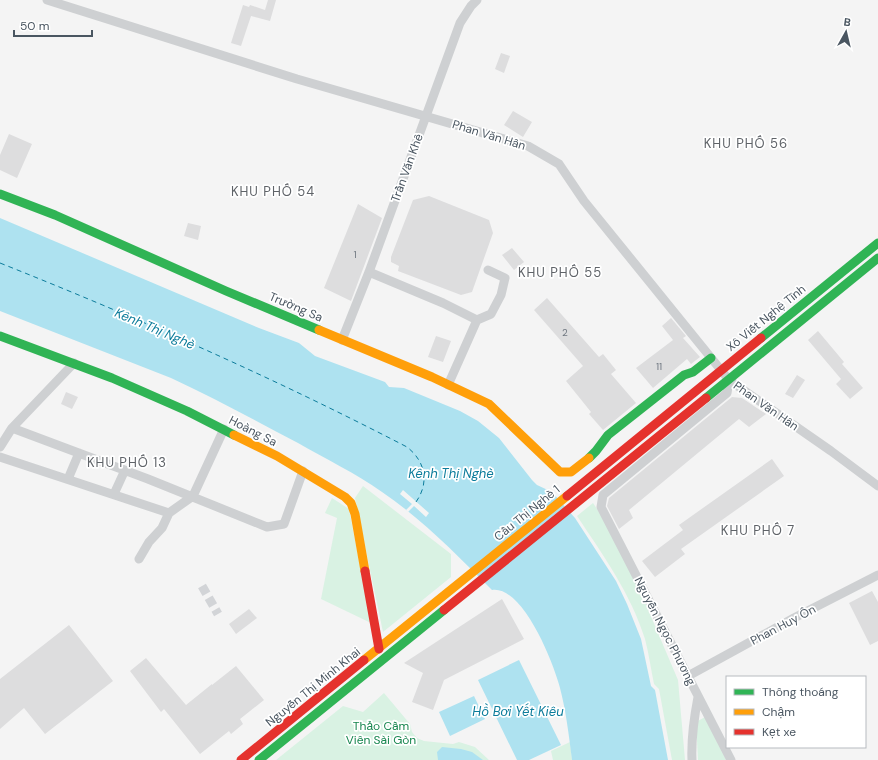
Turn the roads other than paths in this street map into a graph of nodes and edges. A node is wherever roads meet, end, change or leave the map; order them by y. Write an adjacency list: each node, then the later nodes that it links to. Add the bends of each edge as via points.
1 (47, 0): 3 (street, Phan Văn Hân)
2 (477, 0): 3 (street, Trần Văn Khê, via 460,23)
3 (426, 117): 8 (street, Trần Văn Khê); 14 (street, Phan Văn Hân, via 528,146 559,164 584,201)
4 (0, 194): 13 (main road, Trường Sa, via 55,215)
5 (878, 243): 9 (main road, Xô Viết Nghệ Tĩnh)
6 (878, 258): 10 (main road, Xô Viết Nghệ Tĩnh)
7 (488, 270): 11 (street, via 505,278 501,295 490,314)
8 (369, 272): 11 (street); 13 (street, Trần Văn Khê)
9 (841, 272): 10 (main road); 16 (main road, Xô Viết Nghệ Tĩnh)
10 (848, 282): 17 (main road, Xô Viết Nghệ Tĩnh)
11 (477, 320): 18 (street)
12 (2, 339): 15 (main road, Hoàng Sa)
13 (342, 340): 18 (main road, Trường Sa)
14 (711, 358): 16 (street, Phan Văn Hân); 18 (main road, Trường Sa, via 693,372 689,380 571,472 560,472 555,468 489,404)
15 (74, 363): 21 (street); 22 (main road, Hoàng Sa, via 150,394)
16 (721, 370): 17 (street, Phan Văn Hân); 19 (main road, Xô Viết Nghệ Tĩnh)
17 (729, 380): 20 (main road, Xô Viết Nghệ Tĩnh); 29 (street, Phan Văn Hân); 32 (street, Xô Viết Nghệ Tĩnh, via 727,393 603,495)
18 (448, 385)
19 (671, 412): 36 (main road, Cầu Thị Nghè 1)
20 (678, 421): 37 (main road, Cầu Thị Nghè 1)
21 (12, 428): 23 (street); 24 (street)
22 (224, 429): 27 (main road, Hoàng Sa); 31 (street)
23 (0, 447)
24 (79, 453): 26 (street); 28 (street)
25 (0, 457): 28 (street)
26 (125, 470): 30 (street); 31 (street)
27 (303, 471): 31 (street, via 284,524 267,527); 38 (main road, Hoàng Sa, via 345,497 353,509)
28 (68, 479): 30 (street)
29 (878, 486)
30 (114, 494): 33 (street)
31 (193, 496): 33 (street)
32 (602, 502): 39 (street, Nguyễn Ngọc Phương, via 601,507)
33 (169, 513): 34 (street, via 162,528 149,542)
34 (140, 559)
35 (878, 575): 39 (street, Phan Huy Ôn)
36 (400, 632): 38 (main road, Nguyễn Thị Minh Khai)
37 (412, 637): 42 (main road, Nguyễn Thị Minh Khai)
38 (379, 649): 41 (main road, Nguyễn Thị Minh Khai)
39 (688, 676): 40 (street, Nguyễn Ngọc Phương)
40 (698, 697): 43 (street, via 691,743); 44 (street, Nguyễn Ngọc Phương)
41 (241, 760)
42 (259, 760)
43 (692, 760)
44 (731, 760)

